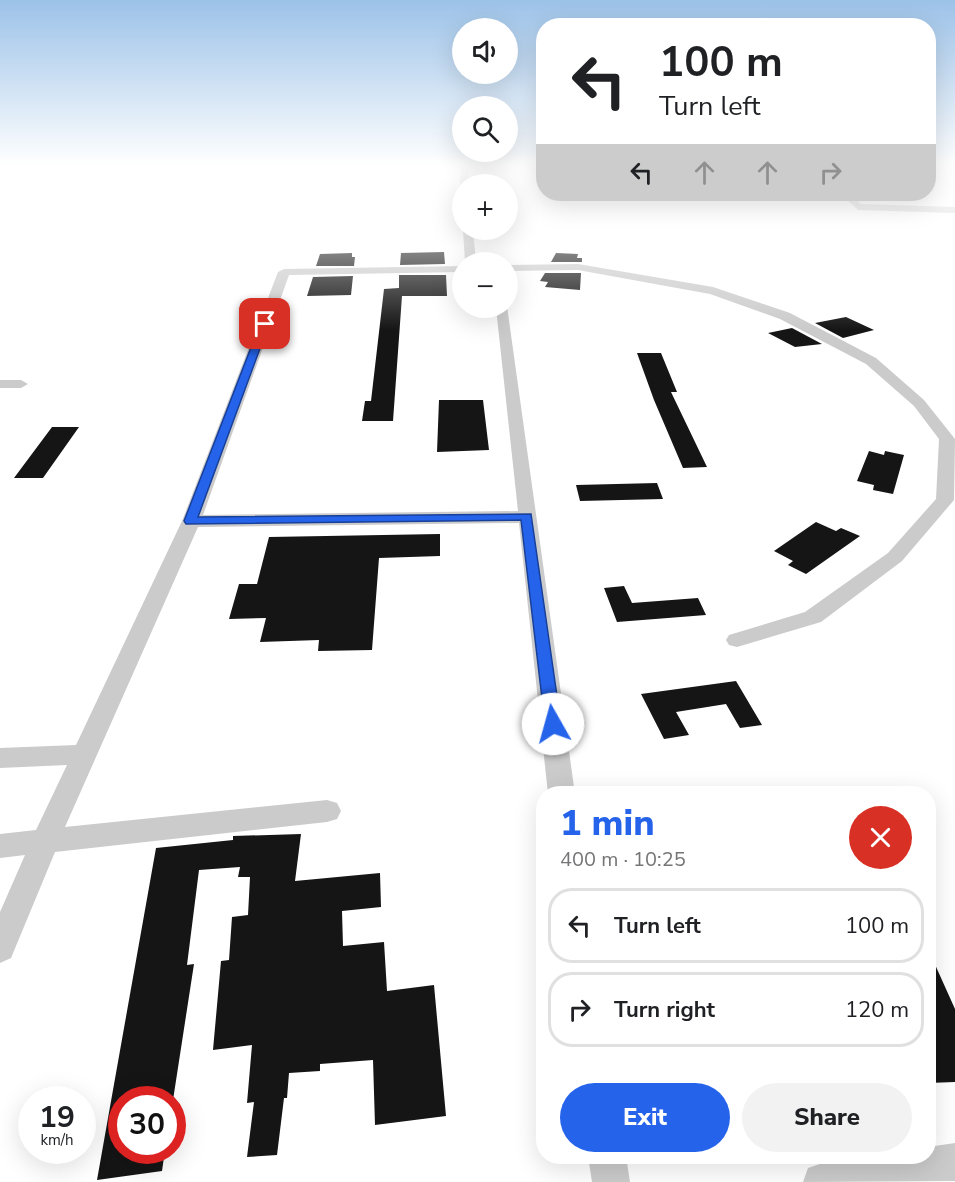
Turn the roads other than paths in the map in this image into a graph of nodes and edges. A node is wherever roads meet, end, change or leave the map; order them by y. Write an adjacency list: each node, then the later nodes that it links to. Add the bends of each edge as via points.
1 (518, 268): 6 (street, via 578,267 640,277 713,291 785,316 871,361 919,403)
2 (452, 269): 8 (street, via 284,272)
3 (503, 318): 7 (street)
4 (0, 384): 5 (street)
5 (21, 384)
6 (951, 439): 9 (street, via 945,500 895,557 813,617)
7 (527, 517): 8 (street); 12 (street)
8 (190, 521): 10 (street)
9 (737, 640)
10 (85, 754): 11 (street); 14 (street)
11 (0, 758)
12 (561, 786)
13 (327, 811): 14 (street)
14 (45, 841): 15 (street); 16 (street)
15 (0, 846)
16 (0, 948)
17 (955, 1162): 20 (street)
18 (608, 1164): 19 (street)
19 (611, 1182)
20 (822, 1182)

